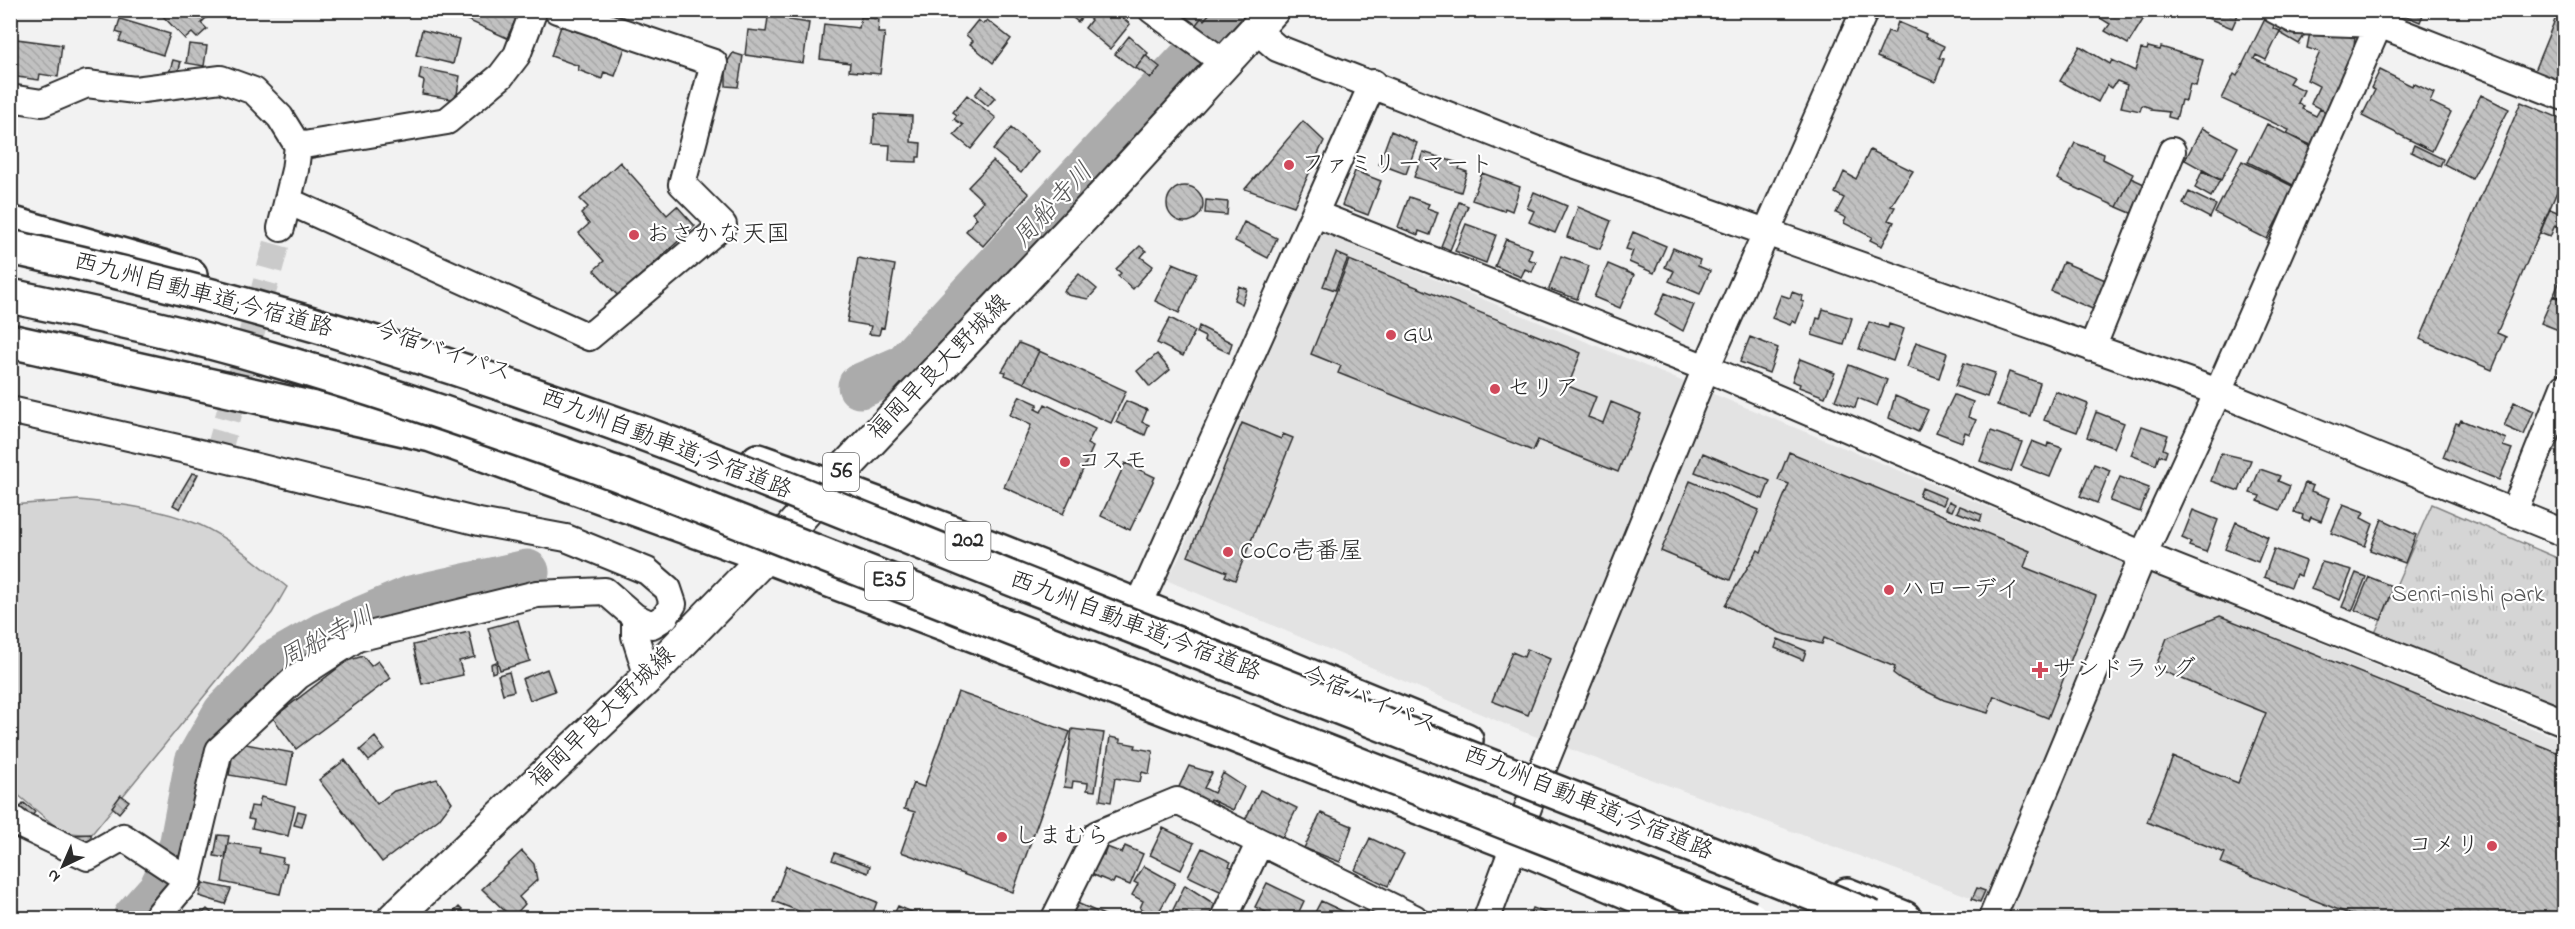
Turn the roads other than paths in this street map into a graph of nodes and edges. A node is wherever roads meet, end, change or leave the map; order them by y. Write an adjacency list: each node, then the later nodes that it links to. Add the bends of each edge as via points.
1 (534, 10): 12 (street, via 517,55 447,121)
2 (556, 10): 14 (street, via 714,63 682,184 723,225 589,337)
3 (1152, 10): 8 (street)
4 (1865, 10): 18 (street)
5 (2275, 10): 6 (street, via 2296,21)
6 (2382, 17): 10 (street); 25 (street)
7 (1264, 20): 8 (main road, 福岡早良大野城線 / 56); 9 (street, via 1278,48)
8 (1223, 62): 27 (main road, 福岡早良大野城線 / 56, via 1103,196)
9 (1373, 83): 15 (street); 18 (street, via 1565,161)
10 (2565, 96)
11 (10, 98): 12 (street, via 42,103 87,84 135,90 221,79 254,91 280,117)
12 (298, 146): 14 (street)
13 (2172, 151): 22 (street)
14 (288, 201): 17 (street)
15 (1315, 214): 23 (street); 32 (street)
16 (10, 223): 27 (highway, 今宿バイパス / 202, via 393,334)
17 (281, 228)
18 (1765, 232): 22 (street); 23 (street)
19 (10, 247): 49 (highway, 西九州自動車道;今宿道路 / E35, bridge, via 128,273 288,316 632,429)
20 (10, 296): 48 (highway, 西九州自動車道;今宿道路 / E35, bridge, via 119,319 274,360 442,412 615,473)
21 (10, 341): 31 (highway, via 431,435)
22 (2091, 348): 25 (street)
23 (1706, 368): 30 (street); 36 (street)
24 (2565, 387): 28 (street)
25 (2218, 392): 28 (street); 30 (street)
26 (10, 410): 33 (street, via 479,522 566,538 647,571 668,589 673,604 665,617 652,625)
27 (828, 486): 31 (main road, 福岡早良大野城線 / 56); 32 (highway, 今宿バイパス / 202)
28 (2514, 512): 29 (street)
29 (2565, 533)
30 (2143, 555): 35 (street); 51 (street)
31 (766, 556): 34 (main road, 福岡早良大野城線 / 56); 39 (highway)
32 (1137, 607): 36 (highway, 今宿バイパス / 202)
33 (635, 617): 34 (street, via 635,636); 40 (street, via 605,591 537,594 357,638 298,676 219,750)
34 (648, 677): 42 (main road, 福岡早良大野城線 / 56)
35 (2565, 722)
36 (1542, 770): 39 (street); 50 (highway, 今宿バイパス / 202)
37 (10, 818): 40 (street, via 88,857 123,837)
38 (1260, 842): 43 (street, via 1177,801 1097,834); 44 (street); 45 (street)
39 (1514, 844): 46 (street); 47 (highway)
40 (188, 880): 41 (street)
41 (156, 918)
42 (394, 918)
43 (1055, 918)
44 (1224, 918)
45 (1414, 918)
46 (1487, 918)
47 (1690, 918)
48 (1750, 918)
49 (1873, 918)
50 (1904, 918)
51 (1992, 918)

